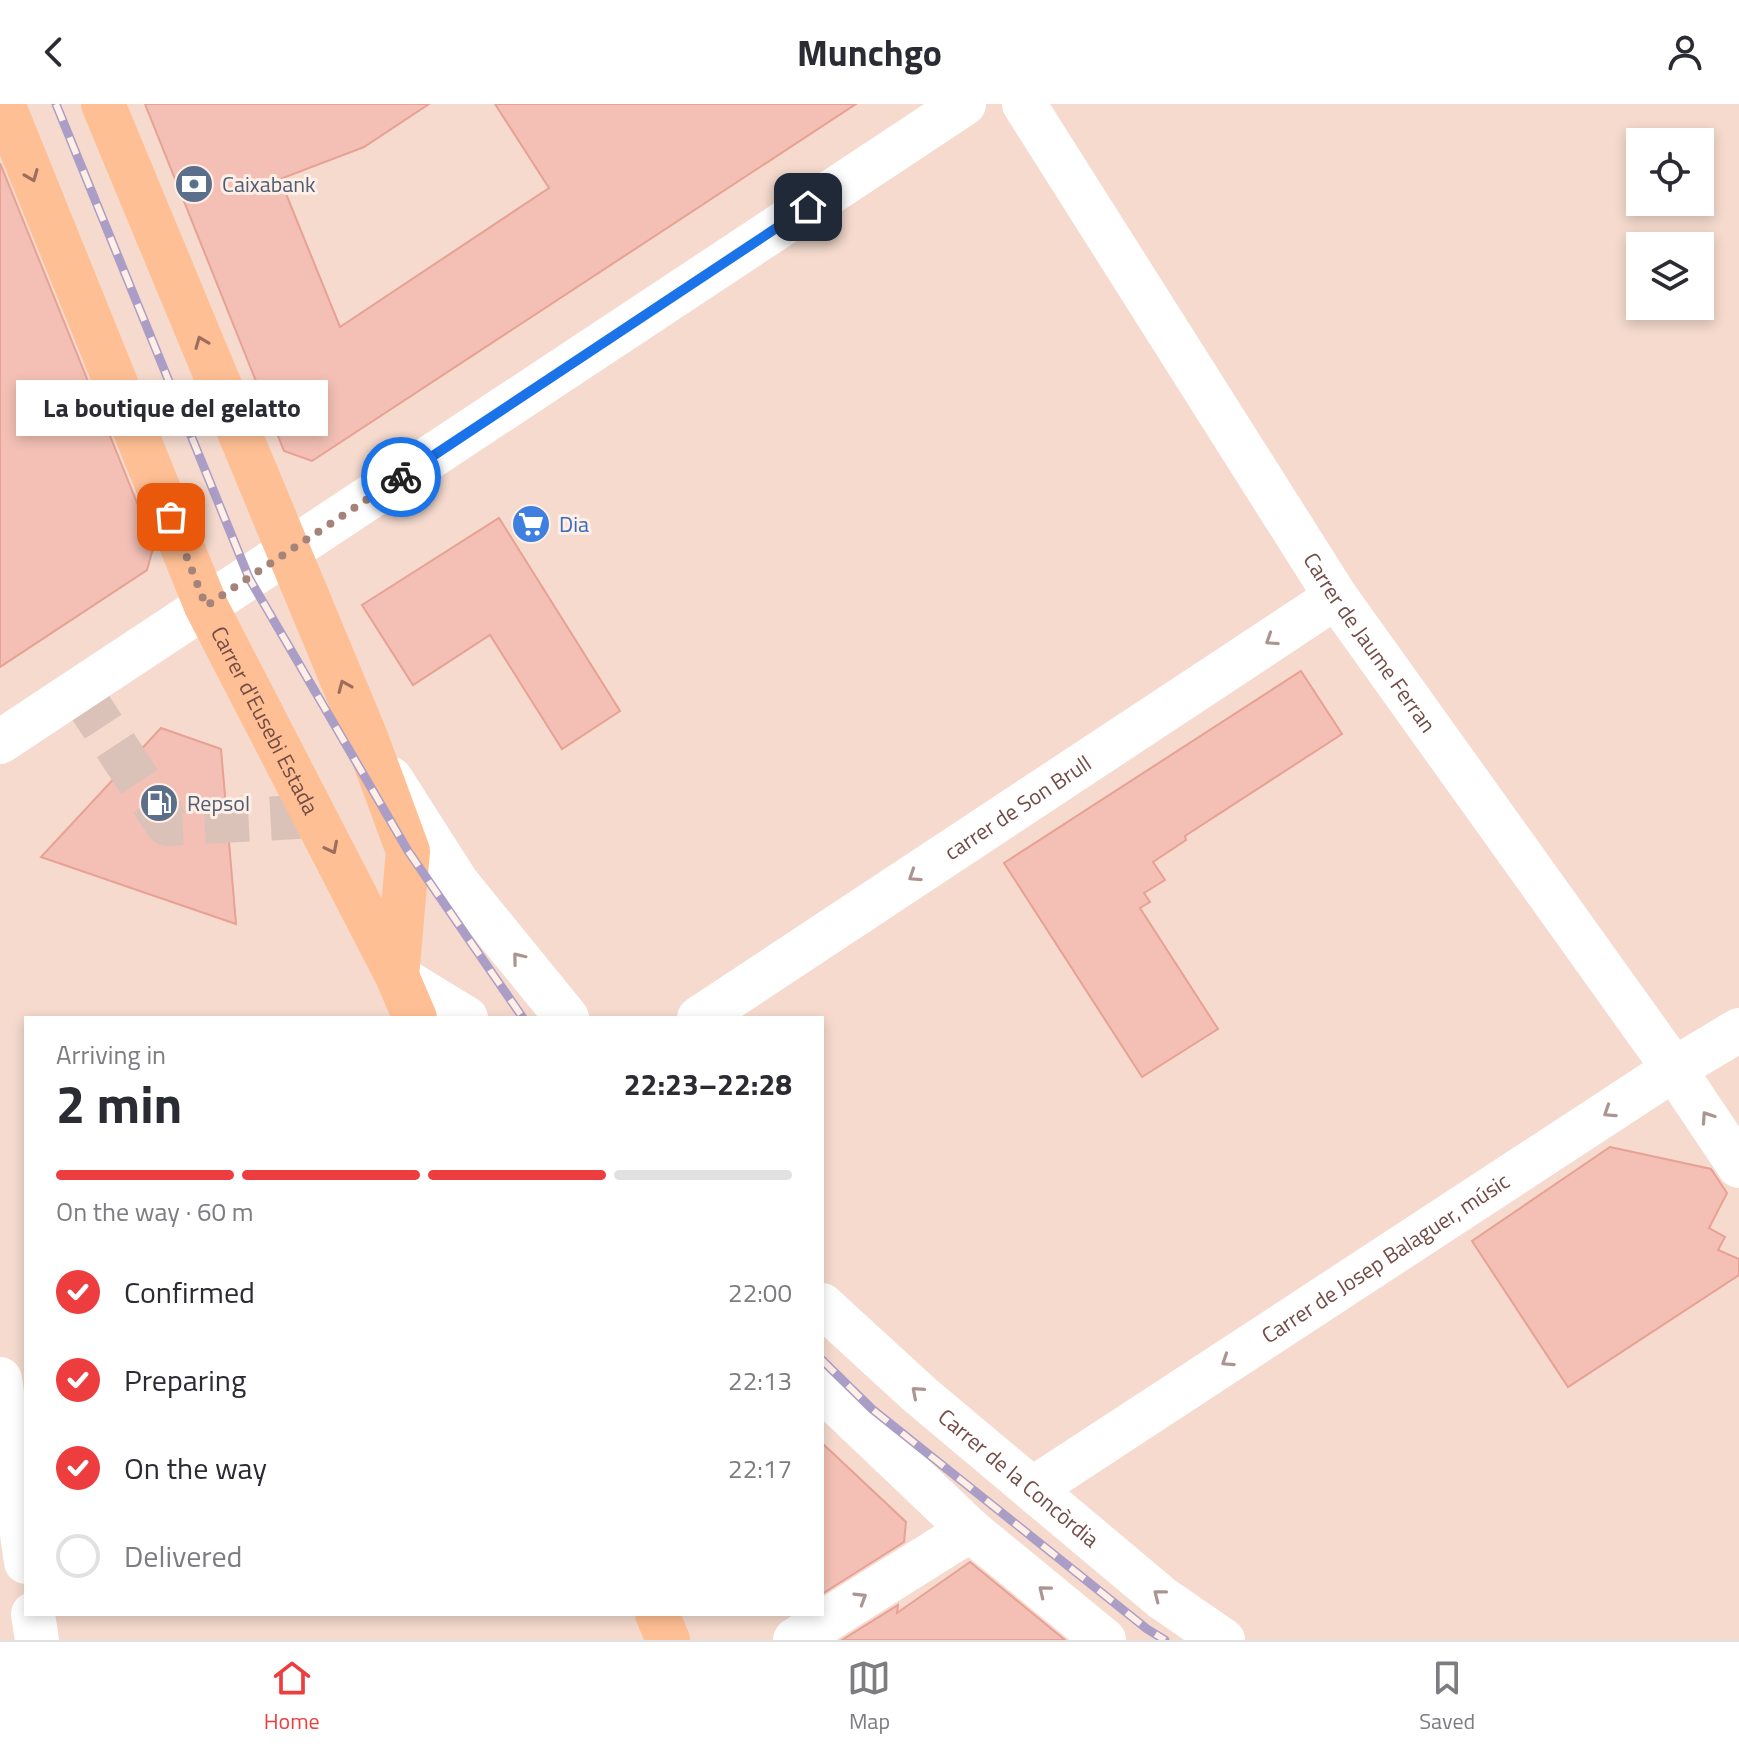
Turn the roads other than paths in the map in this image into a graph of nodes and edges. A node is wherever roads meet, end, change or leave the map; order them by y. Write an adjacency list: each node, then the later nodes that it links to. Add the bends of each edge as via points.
1 (3, 104): 7 (main road, Carrer d'Eusebi Estada, one-way to 7)
2 (103, 104): 5 (main road, Carrer d'Eusebi Estada, one-way to 2)
3 (964, 104): 5 (street)
4 (1024, 104): 6 (street, Carrer de Jaume Ferran)
5 (288, 552): 7 (street); 8 (main road, Carrer d'Eusebi Estada, one-way to 5)
6 (1336, 597): 14 (street, carrer de Son Brull, one-way to 14); 16 (street, Carrer de Jaume Ferran)
7 (206, 606): 9 (street); 10 (main road, Carrer d'Eusebi Estada, one-way to 10)
8 (367, 740): 10 (main road, Carrer d'Eusebi Estada, via 408,851); 13 (street, Carrer d'Eusebi Estada, one-way to 8, via 458,884)
9 (0, 742)
10 (397, 976): 11 (main road, Carrer d'Eusebi Estada); 12 (street)
11 (414, 1016)
12 (463, 1016)
13 (565, 1016)
14 (702, 1016)
15 (1739, 1030): 16 (street, Carrer de Josep Balaguer, músic)
16 (1674, 1069): 17 (street, Carrer de Jaume Ferran, one-way to 16); 21 (street, Carrer de Josep Balaguer, músic, one-way to 21)
17 (1739, 1166)
18 (824, 1307): 21 (street, Carrer de la Concòrdia, one-way to 18)
19 (0, 1380): 23 (street)
20 (824, 1391): 22 (street)
21 (1034, 1488): 30 (street, Carrer de la Concòrdia, one-way to 21, via 1162,1598)
22 (970, 1530): 28 (street, one-way to 22); 29 (street, one-way to 22)
23 (24, 1548)
24 (33, 1616): 26 (street)
25 (658, 1616): 27 (main road)
26 (37, 1640)
27 (668, 1640)
28 (795, 1640)
29 (1104, 1640)
30 (1223, 1640)

